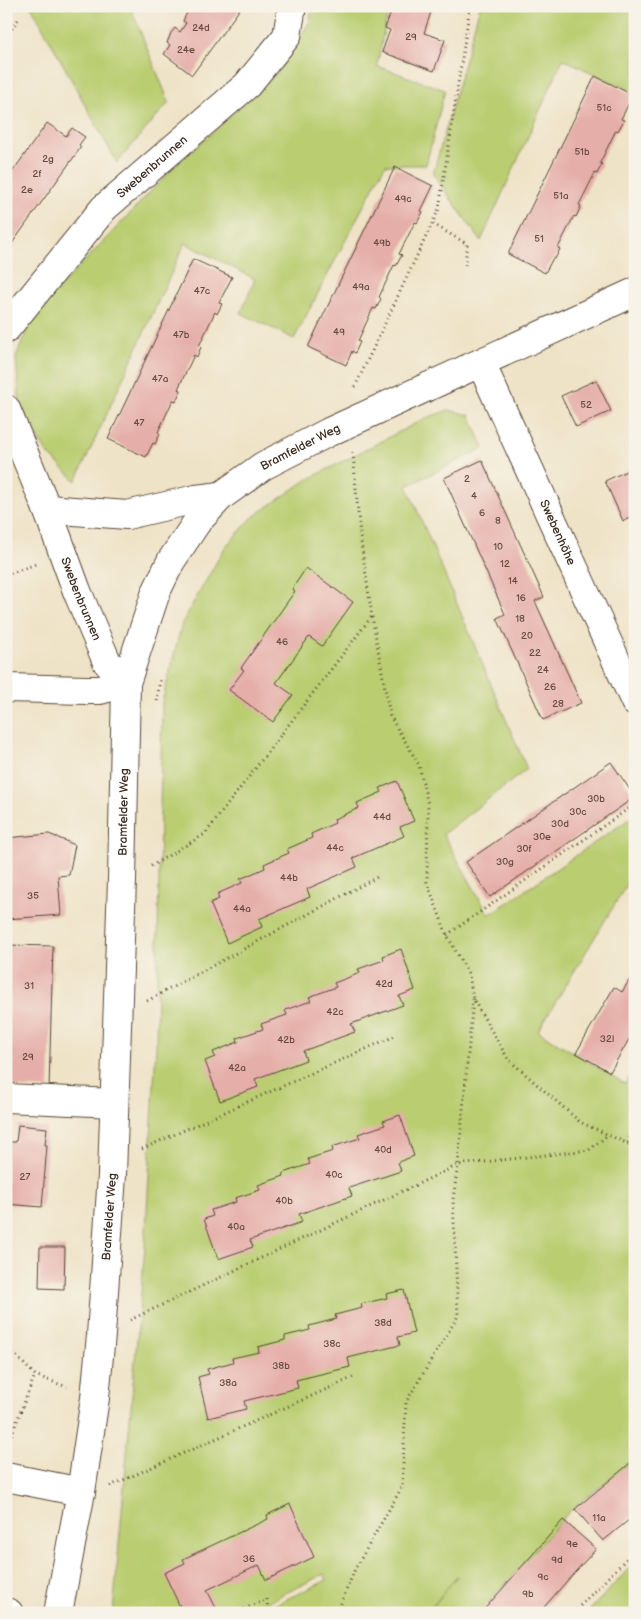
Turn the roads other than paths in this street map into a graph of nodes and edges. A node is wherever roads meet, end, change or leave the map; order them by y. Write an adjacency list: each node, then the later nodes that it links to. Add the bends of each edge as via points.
1 (292, 6): 3 (street, Swebenbrunnen, via 287,36 247,85 104,208)
2 (635, 292): 4 (street, Bramfelder Weg)
3 (6, 329)
4 (481, 363): 6 (street, Bramfelder Weg, via 329,432 263,466); 10 (street, Swebenhöhe)
5 (6, 409): 7 (street, Swebenbrunnen)
6 (221, 496): 7 (street, via 127,515); 8 (street, Bramfelder Weg, via 197,522 171,561 156,592)
7 (47, 508): 8 (street, Swebenbrunnen, via 106,662)
8 (126, 683): 9 (street, via 100,690); 12 (street, Bramfelder Weg)
9 (6, 688)
10 (635, 702)
11 (6, 1098): 12 (street)
12 (114, 1103): 14 (street, Bramfelder Weg, via 112,1175 95,1398)
13 (6, 1478): 14 (street)
14 (81, 1492): 15 (street, Bramfelder Weg)
15 (58, 1613)

